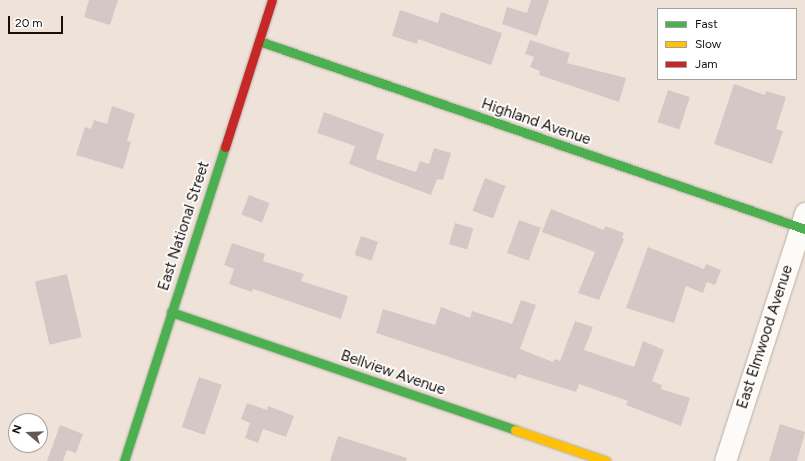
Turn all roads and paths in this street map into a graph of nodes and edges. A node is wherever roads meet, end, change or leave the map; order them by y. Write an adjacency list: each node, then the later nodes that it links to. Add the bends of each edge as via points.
1 (272, 0): 2 (street, East National Street)
2 (259, 41): 3 (street, Highland Avenue); 4 (street, East National Street)
3 (804, 223): 7 (street, East Elmwood Avenue)
4 (171, 312): 5 (street, East National Street); 6 (street, Bellview Avenue)
5 (124, 461)
6 (606, 461)
7 (725, 461)

